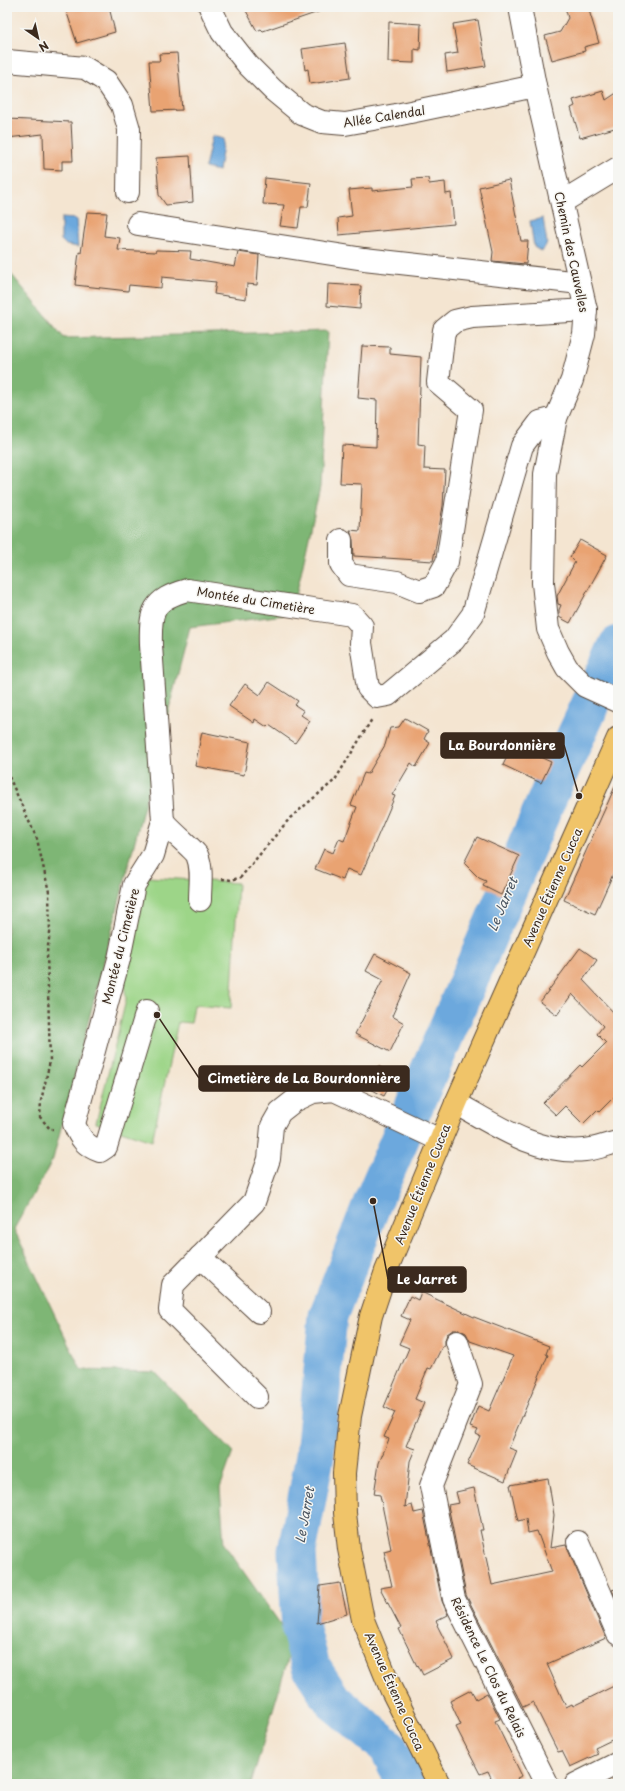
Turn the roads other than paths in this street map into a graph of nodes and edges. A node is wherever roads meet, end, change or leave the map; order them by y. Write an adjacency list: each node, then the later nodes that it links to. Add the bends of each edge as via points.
1 (210, 7): 4 (street, Allée Calendal, via 222,32 248,65 302,114 322,122 345,124)
2 (520, 7): 4 (street, Chemin des Cauvelles)
3 (7, 61): 6 (street, via 85,68 106,81 122,105 129,129)
4 (535, 86): 7 (street, Chemin des Cauvelles)
5 (618, 168): 7 (street)
6 (128, 192)
7 (562, 202): 9 (street, Chemin des Cauvelles)
8 (138, 224): 9 (street, via 364,259)
9 (580, 283): 10 (street, Chemin des Cauvelles)
10 (586, 310): 11 (street, Chemin des Cauvelles, via 584,334 572,380); 12 (street, via 472,317 455,321 444,330 438,382 471,410 447,562 434,586 419,591 397,582 349,575 341,564)
11 (556, 418): 13 (street, Chemin des Cauvelles, via 545,474 543,583 548,629 567,668 585,686); 15 (street, Montée du Cimetière, via 540,422 522,446 473,614 454,640 388,695 377,697 368,688 361,643 362,626 352,614 187,590 160,602 150,618)
12 (341, 540)
13 (616, 700)
14 (618, 738): 18 (main road, Avenue Étienne Cucca)
15 (163, 821): 16 (street, via 196,855 202,878); 17 (street, Montée du Cimetière, via 153,855 134,885 119,959 74,1124 89,1148 100,1150 106,1147)
16 (200, 900)
17 (146, 1010)
18 (456, 1103): 19 (main road, Avenue Étienne Cucca); 20 (street, via 518,1138 550,1148 585,1150)
19 (440, 1140): 21 (street, via 334,1090 313,1092 294,1101 280,1112 272,1126 269,1159 254,1202); 28 (main road, Avenue Étienne Cucca, via 386,1271 371,1316 350,1416 344,1473 349,1549 363,1620 391,1689)
20 (618, 1142)
21 (200, 1257): 22 (street); 24 (street, via 173,1285 170,1310)
22 (259, 1312)
23 (457, 1342): 29 (street, Résidence Le Clos du Relais, via 471,1384 431,1486 454,1599)
24 (257, 1397)
25 (578, 1542): 26 (street)
26 (618, 1634)
27 (618, 1763): 30 (street)
28 (439, 1784)
29 (547, 1784)
30 (576, 1784)

